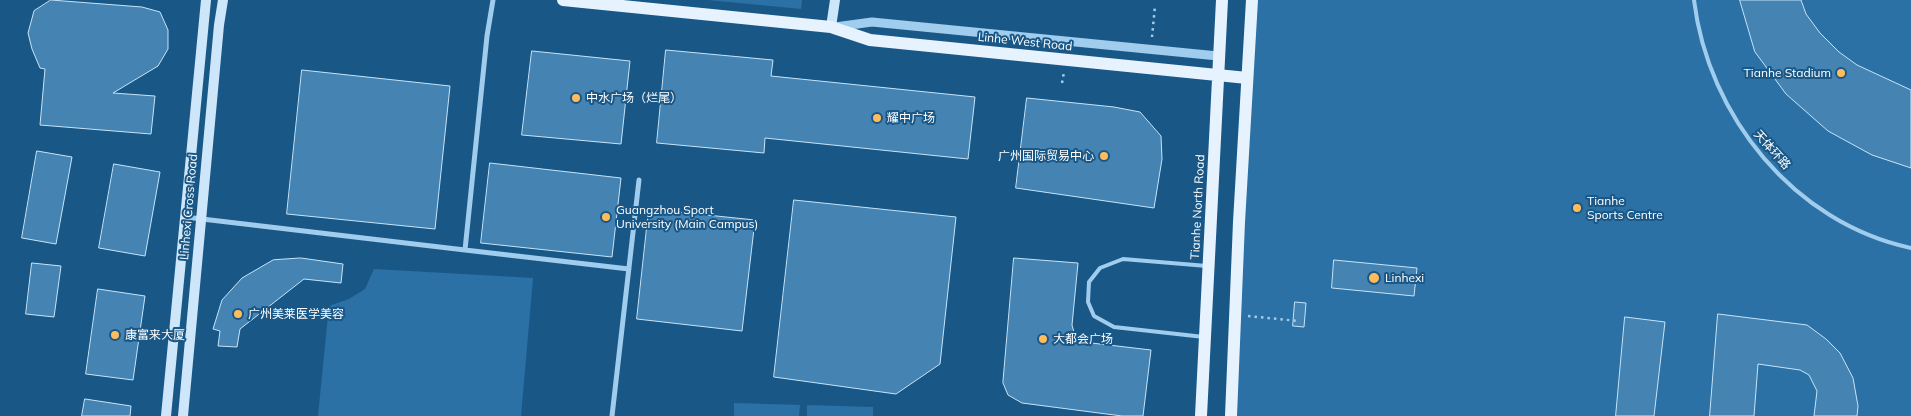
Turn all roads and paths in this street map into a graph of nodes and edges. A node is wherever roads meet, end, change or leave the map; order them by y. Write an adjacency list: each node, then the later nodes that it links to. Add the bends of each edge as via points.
1 (206, 0): 18 (main road, Linhexi Cross Road)
2 (223, 0): 19 (main road, Linhexi Cross Road)
3 (493, 0): 21 (street)
4 (564, 0): 10 (main road, Linhe West Road)
5 (835, 0): 10 (main road)
6 (1222, 0): 12 (main road, Tianhe North Road)
7 (1252, 0): 15 (main road)
8 (1694, 0): 20 (lane, 天体环路, via 1704,50 1715,82 1737,124 1771,167 1805,198 1832,216 1859,230)
9 (1155, 6): 11 (path)
10 (831, 27): 12 (street, Linhe West Road, via 872,22); 14 (main road, Linhe West Road, via 870,40)
11 (1152, 37)
12 (1218, 56): 14 (main road, Tianhe North Road)
13 (1064, 71): 16 (path)
14 (1217, 75): 15 (main road, Linhe West Road); 22 (main road, Tianhe North Road)
15 (1247, 78): 31 (main road)
16 (1062, 83)
17 (639, 180): 23 (street)
18 (184, 216): 19 (street); 27 (main road, Linhexi Cross Road)
19 (201, 218): 21 (street); 28 (main road, Linhexi Cross Road)
20 (1911, 248)
21 (465, 250): 23 (street)
22 (1209, 266): 26 (main road, Tianhe North Road); 26 (lane, via 1123,259 1100,268 1089,282 1088,302 1094,316 1114,327)
23 (629, 269): 29 (street)
24 (1245, 316): 25 (path)
25 (1298, 321)
26 (1205, 337): 30 (main road, Tianhe North Road)
27 (166, 416)
28 (183, 416)
29 (612, 416)
30 (1201, 416)
31 (1231, 416)

